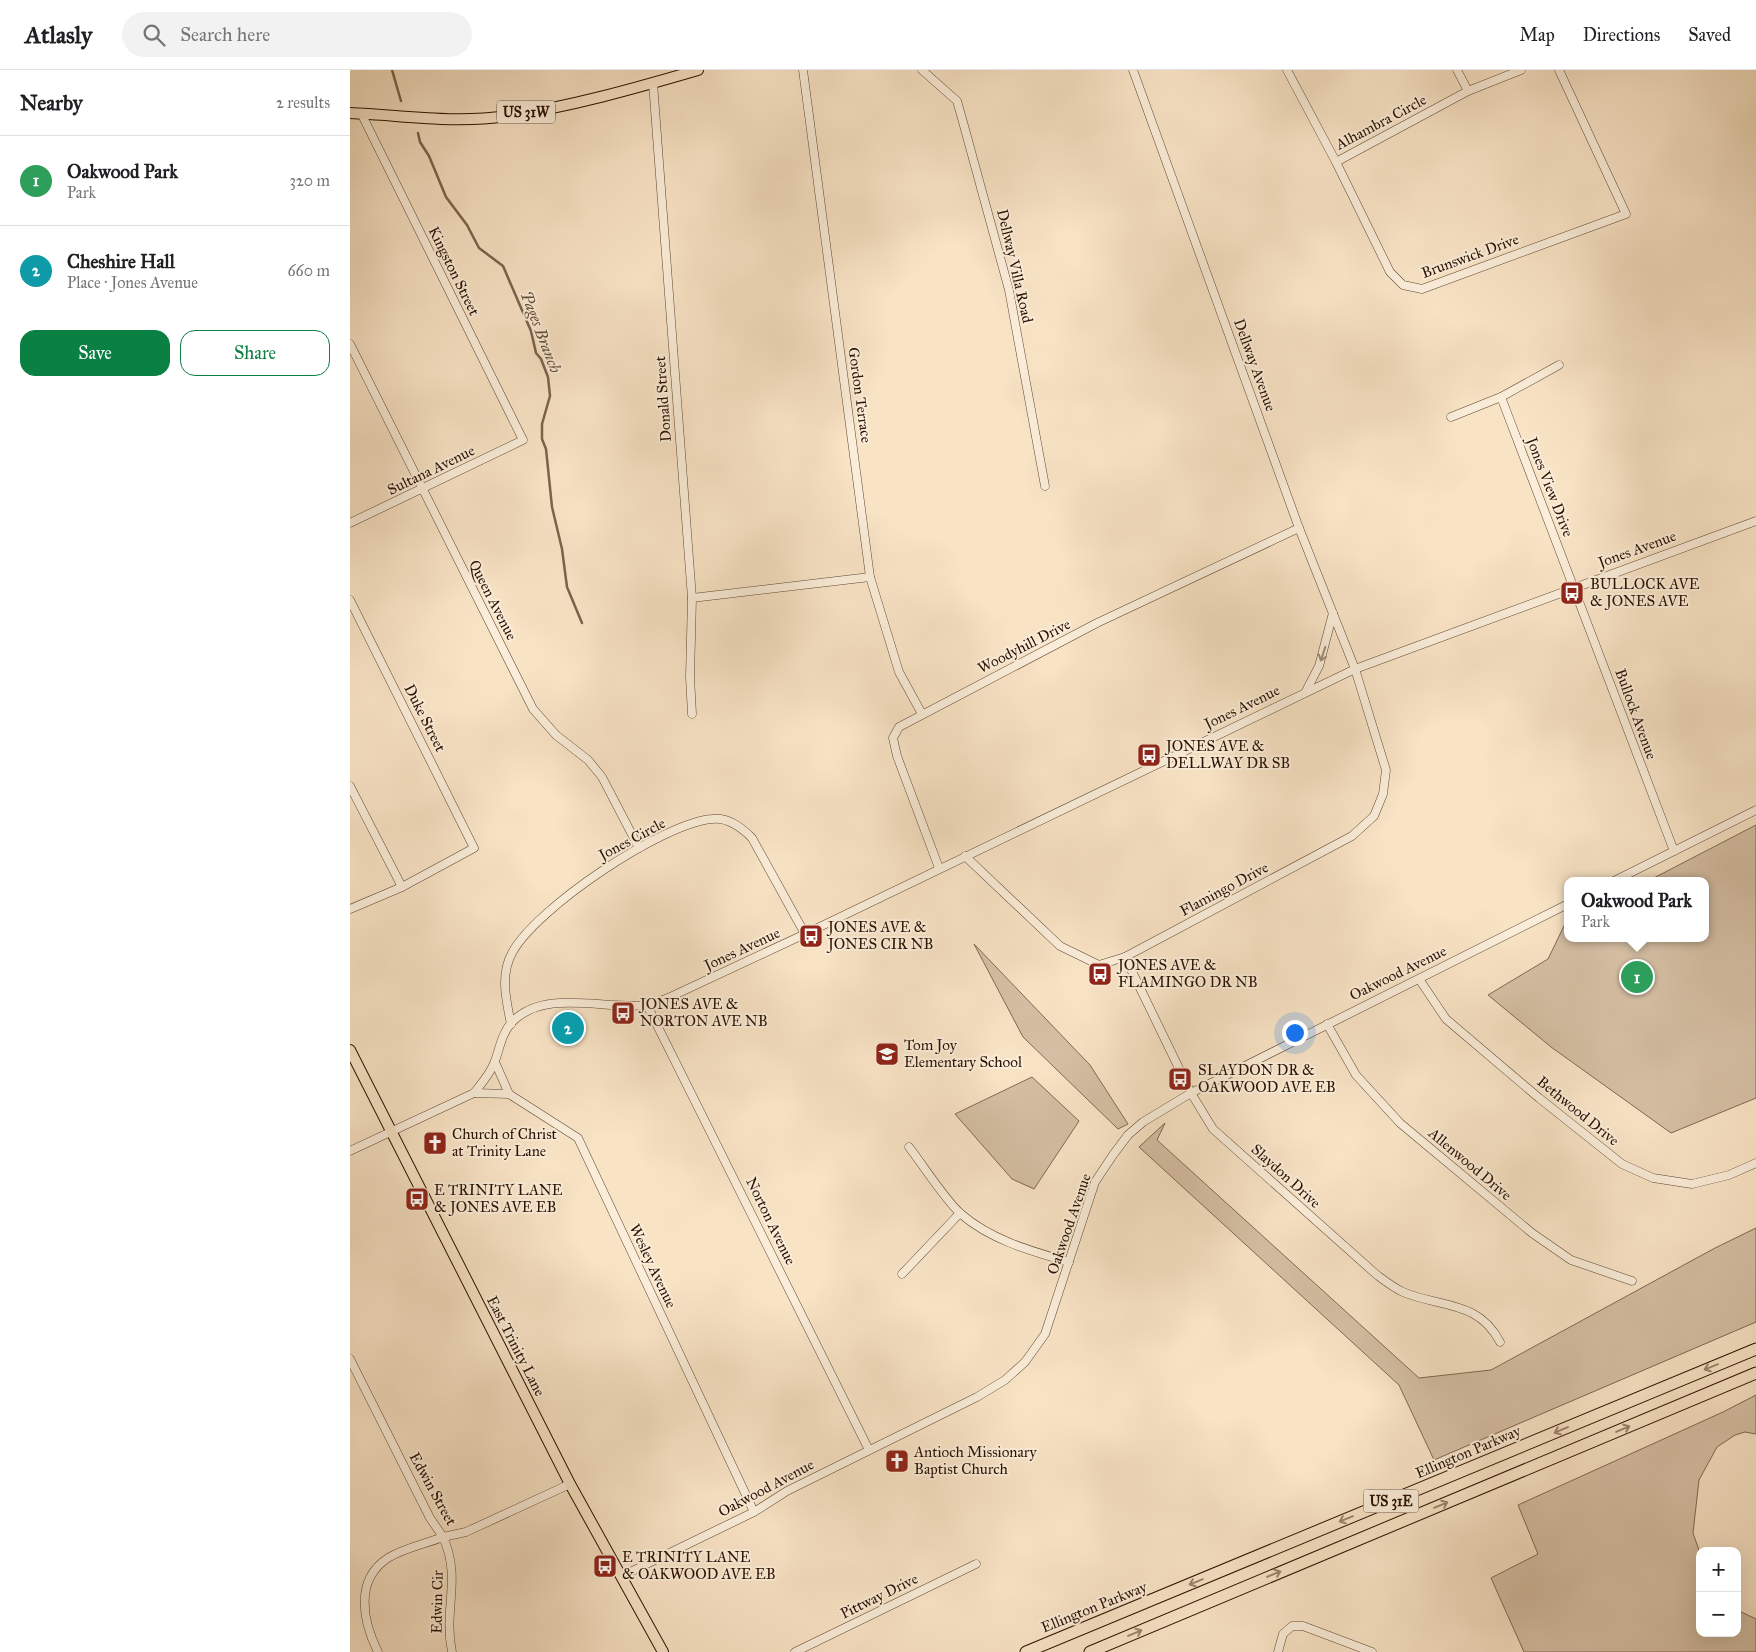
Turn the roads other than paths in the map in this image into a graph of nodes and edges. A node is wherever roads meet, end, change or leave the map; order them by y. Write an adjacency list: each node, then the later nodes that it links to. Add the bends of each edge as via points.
1 (698, 70): 9 (main road, US 31W)
2 (802, 70): 23 (street, Gordon Terrace)
3 (922, 70): 18 (street, Dellway Villa Road, via 957,101 1008,290)
4 (1133, 70): 22 (street, Dellway Avenue)
5 (1287, 70): 12 (street, Brunswick Drive)
6 (1457, 70): 10 (street)
7 (1521, 70): 10 (street, Alhambra Circle)
8 (1559, 70): 12 (street, Brunswick Drive, via 1626,214 1422,289 1403,285 1390,272)
9 (653, 83): 11 (main road, US 31W, via 505,117 420,119); 25 (street, Donald Street)
10 (1468, 91): 12 (street, Alhambra Circle)
11 (355, 113): 17 (street, Kingston Street)
12 (1336, 162)
13 (350, 344): 19 (street, Queen Avenue)
14 (1559, 364): 15 (street)
15 (1501, 397): 16 (street); 24 (street, Jones View Drive)
16 (1451, 417)
17 (523, 440): 19 (street, Sultana Avenue)
18 (1044, 486)
19 (422, 489): 21 (street, Sultana Avenue); 34 (street, Queen Avenue, via 533,709 602,777)
20 (1756, 521): 24 (street, Jones Avenue)
21 (350, 523)
22 (1299, 528): 27 (street, Dellway Avenue); 31 (street, Woodyhill Drive, via 1097,623)
23 (870, 577): 25 (street); 31 (street, Gordon Terrace, via 899,672)
24 (1573, 587): 28 (street, Jones Avenue); 35 (street, Bullock Avenue)
25 (692, 598): 30 (street, Donald Street)
26 (350, 600): 39 (street, Duke Street, via 474,848)
27 (1333, 613): 28 (street, Dellway Avenue); 29 (street, one-way to 29, via 1319,666)
28 (1355, 669): 29 (street, Jones Avenue); 43 (street, Flamingo Drive, via 1386,770 1384,794 1374,816 1352,836)
29 (1305, 692): 36 (street, Jones Avenue)
30 (692, 714)
31 (922, 714): 37 (street, Woodyhill Drive, via 899,727 893,738)
32 (350, 786): 39 (street)
33 (1756, 810): 35 (street)
34 (639, 848): 42 (street, Jones Circle, via 692,824 713,818 730,821 752,838); 46 (street, Jones Circle, via 604,868 537,921 521,939 511,954 505,975 504,994)
35 (1674, 851): 38 (street)
36 (965, 856): 37 (street, Jones Avenue); 43 (street, Flamingo Drive, via 1060,946 1100,965)
37 (939, 868): 42 (street, Jones Avenue)
38 (1622, 877)
39 (402, 887): 41 (street)
40 (1564, 906): 44 (street, Oakwood Avenue)
41 (350, 909)
42 (805, 934): 45 (street, Jones Avenue, via 689,990)
43 (1124, 957): 50 (street, Slaydon Drive)
44 (1419, 979): 47 (street, Oakwood Avenue); 56 (street, Bethwood Drive, via 1446,1019 1622,1164 1653,1178 1692,1184 1730,1176)
45 (648, 1005): 46 (street, Jones Avenue, via 557,1003 534,1008); 66 (street, Norton Avenue)
46 (511, 1024): 49 (street, Jones Avenue, via 501,1040)
47 (1327, 1024): 50 (street, Oakwood Avenue); 60 (street, Allenwood Drive, via 1356,1074 1414,1135 1540,1239 1572,1260)
48 (350, 1050): 53 (main road, East Trinity Lane)
49 (495, 1062): 51 (street, Jones Avenue); 52 (street)
50 (1191, 1092): 58 (street, Oakwood Avenue, via 1143,1122 1113,1155 1095,1182); 61 (street, Slaydon Drive, via 1213,1128 1376,1275 1403,1292 1477,1315 1492,1327)
51 (474, 1093): 52 (street); 53 (street, Jones Avenue)
52 (509, 1094): 68 (street, Wesley Avenue, via 578,1138)
53 (391, 1132): 55 (street, Jones Avenue); 67 (main road, East Trinity Lane)
54 (909, 1146): 57 (street)
55 (350, 1151)
56 (1756, 1163)
57 (960, 1213): 58 (street, via 1004,1241); 59 (street)
58 (1069, 1262): 66 (street, Oakwood Avenue, via 1050,1324 1025,1362 978,1397)
59 (902, 1274)
60 (1632, 1281)
61 (1500, 1342)
62 (1756, 1349): 76 (highway, Ellington Parkway / US 31E, one-way to 76)
63 (350, 1359): 64 (street, Edwin Street)
64 (352, 1370): 69 (street, Edwin Street)
65 (1756, 1373): 77 (highway, US 31E, one-way to 65)
66 (869, 1450): 68 (street, Oakwood Avenue, via 787,1491)
67 (570, 1484): 69 (street, Edwin Street, via 466,1532); 71 (main road, East Trinity Lane)
68 (754, 1512): 71 (street, Oakwood Avenue)
69 (442, 1537): 72 (street, via 388,1558 370,1579 364,1616); 73 (street, Edwin Cir, via 450,1554 453,1573 448,1619)
70 (976, 1564): 75 (street, Pittway Drive)
71 (622, 1576): 74 (main road, East Trinity Lane)
72 (378, 1652)
73 (452, 1652)
74 (662, 1652)
75 (795, 1652)
76 (1026, 1652)
77 (1090, 1652)
78 (1278, 1652): 79 (street, via 1283,1634 1292,1626 1304,1626)
79 (1372, 1652)

